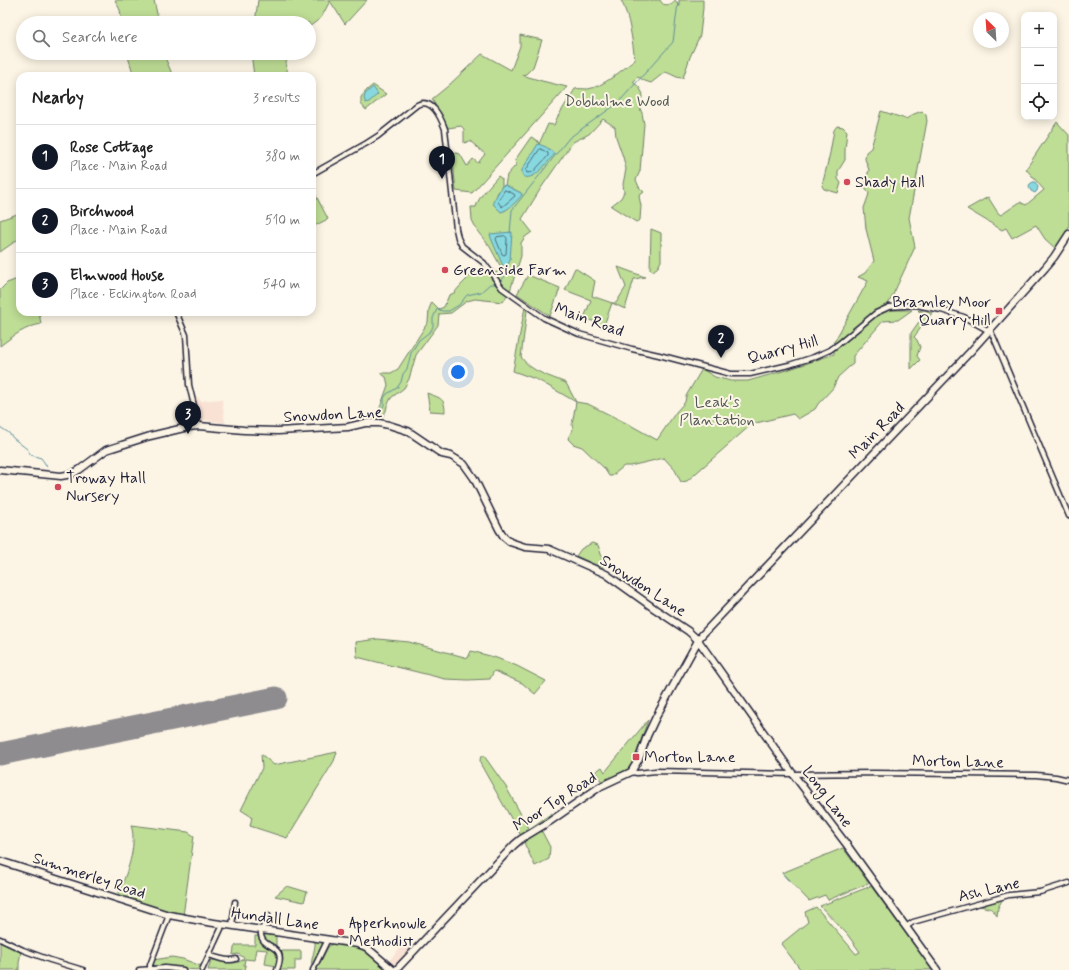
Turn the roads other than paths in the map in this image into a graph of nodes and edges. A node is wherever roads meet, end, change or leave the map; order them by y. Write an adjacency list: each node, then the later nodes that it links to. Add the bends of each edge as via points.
1 (316, 172): 5 (street, Main Road, via 378,136 417,106 424,103 431,105 445,129 456,229 460,244 484,263 512,295 544,318 579,334)
2 (1069, 234): 4 (main road, Main Road, via 1045,268)
3 (178, 316): 6 (street, via 186,335 189,385)
4 (989, 331): 5 (street, Quarry Hill, via 964,317 942,310 916,305 894,306 876,313 830,350 789,365 750,374); 8 (street); 9 (main road, Main Road)
5 (731, 374)
6 (199, 426): 7 (main road, Snowdon Lane, via 168,431 106,450 72,474 61,476); 9 (main road, Snowdon Lane, via 278,431 378,423 399,427 442,454 464,464 474,478 499,529 510,542 525,547 549,549 606,574)
7 (0, 470)
8 (1069, 516)
9 (698, 640): 10 (main road, via 656,717); 11 (main road, Long Lane)
10 (631, 772): 11 (street, Morton Lane, via 656,770); 36 (main road, Moor Top Road, via 601,786 521,839)
11 (793, 774): 12 (street, Morton Lane, via 1036,775 1056,776); 18 (main road, Long Lane)
12 (1069, 780)
13 (0, 861): 16 (main road, Summerley Road)
14 (1069, 883): 19 (street, Ash Lane, via 1040,892 1009,895)
15 (235, 902): 21 (street)
16 (170, 915): 20 (main road, Hundall Lane); 28 (street)
17 (268, 915): 23 (street)
18 (900, 920): 19 (street, Ash Lane); 22 (main road, Long Lane)
19 (913, 922): 22 (street, Ash Lane)
20 (222, 924): 21 (main road, Hundall Lane); 26 (street)
21 (232, 926): 23 (main road, Hundall Lane)
22 (906, 927): 37 (main road, Long Lane)
23 (262, 930): 25 (main road, Hundall Lane); 33 (street, via 262,940 280,953 281,961)
24 (0, 939): 29 (street, via 23,950)
25 (328, 939): 34 (street); 35 (main road, Hundall Lane, via 363,945)
26 (209, 955): 27 (street, via 228,960); 32 (street)
27 (236, 959)
28 (150, 969): 30 (street); 31 (street)
29 (83, 970)
30 (139, 970)
31 (183, 970)
32 (202, 970)
33 (277, 970)
34 (313, 970)
35 (393, 970)
36 (396, 970)
37 (937, 970)

